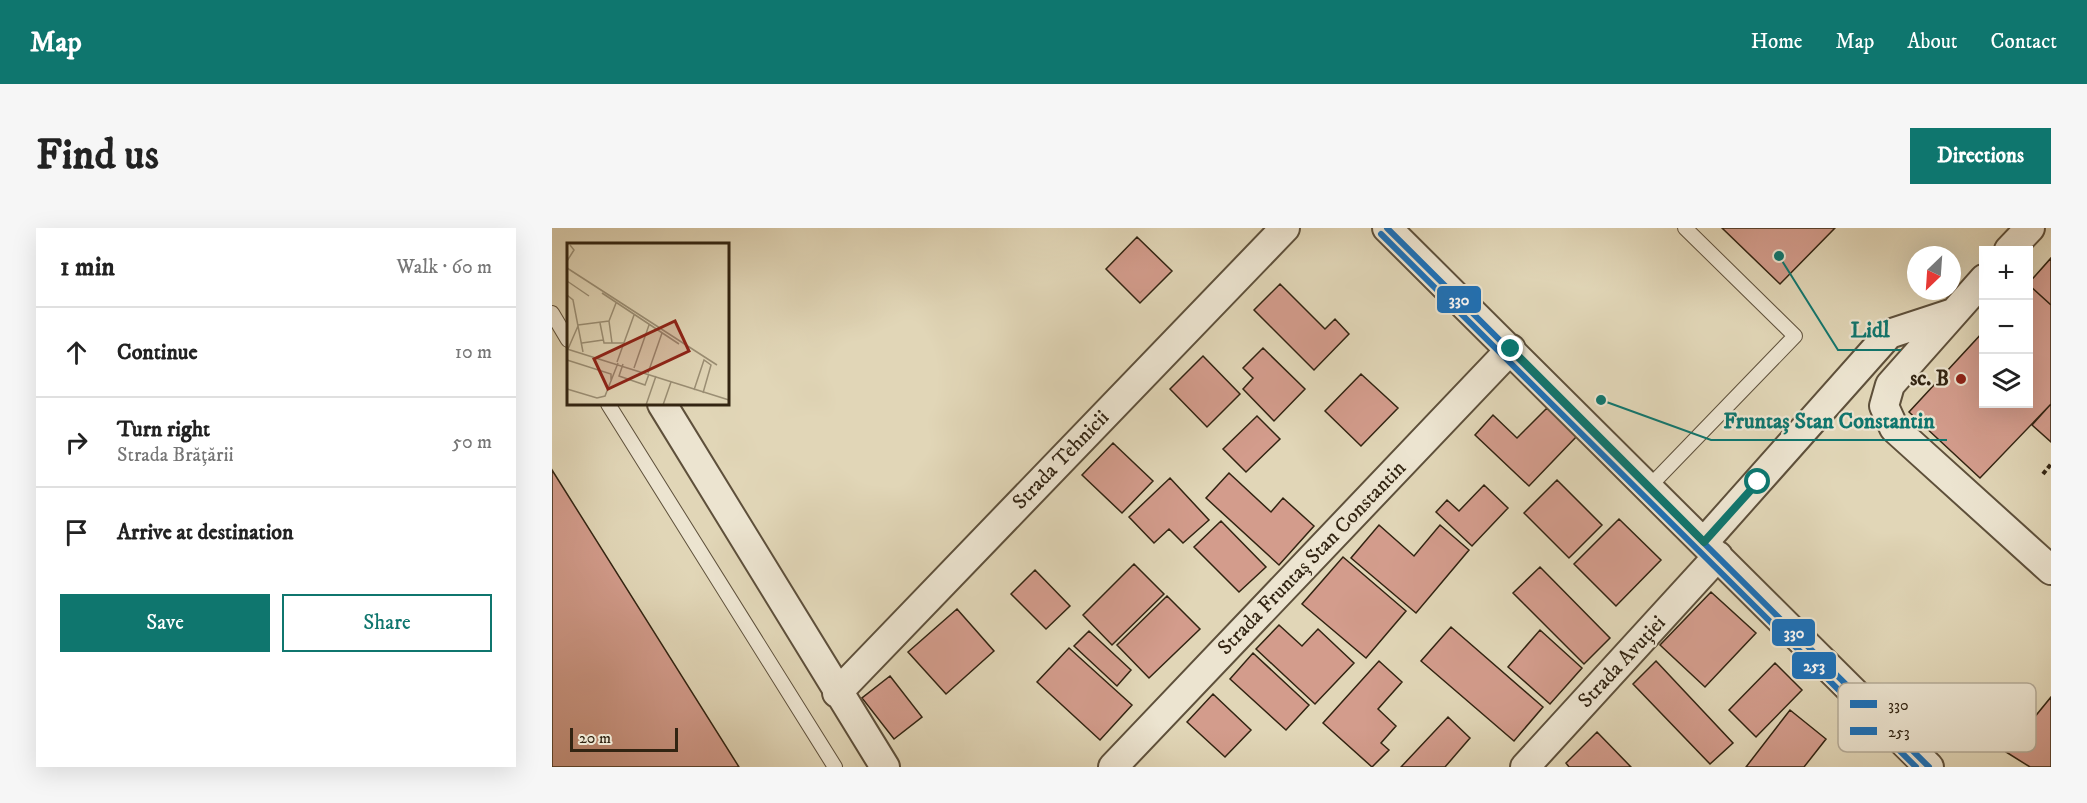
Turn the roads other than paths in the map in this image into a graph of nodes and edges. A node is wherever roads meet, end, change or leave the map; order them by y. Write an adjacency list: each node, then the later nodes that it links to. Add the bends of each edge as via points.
1 (1285, 228): 17 (street, Strada Tehnicii)
2 (1387, 228): 10 (street)
3 (1685, 228): 13 (lane, via 1795,336)
4 (2030, 228): 5 (street)
5 (2013, 246)
6 (1979, 283): 8 (street)
7 (552, 313): 9 (lane)
8 (1952, 313): 14 (street, Strada Avuției, via 1889,334); 15 (street, via 1890,385 1884,406 1894,428)
9 (567, 338)
10 (1511, 349): 13 (street); 21 (street, Strada Fruntaș Stan Constantin)
11 (609, 405): 19 (lane)
12 (663, 405): 17 (street)
13 (1650, 486): 14 (street)
14 (1711, 549): 16 (street); 22 (street, Strada Avuției)
15 (2051, 570)
16 (1845, 683)
17 (837, 693): 20 (street)
18 (1914, 752): 23 (street)
19 (835, 767)
20 (885, 767)
21 (1113, 767)
22 (1525, 767)
23 (1929, 767)

